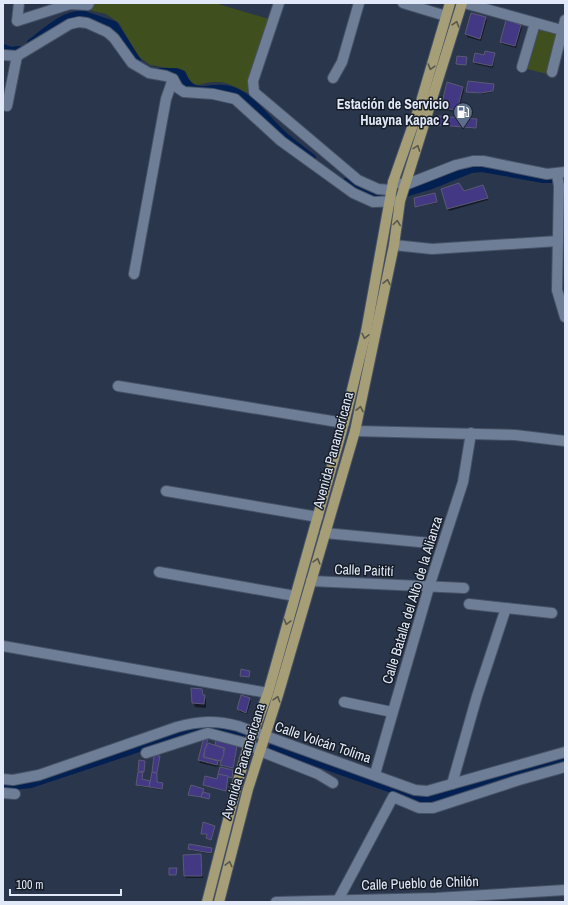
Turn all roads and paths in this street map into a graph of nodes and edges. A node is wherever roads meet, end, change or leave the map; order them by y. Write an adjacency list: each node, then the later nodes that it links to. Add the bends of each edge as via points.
1 (19, 3): 2 (street, via 17,21 70,4 88,6)
2 (89, 3)
3 (279, 3): 20 (street, via 253,81 254,92 358,180 378,189)
4 (359, 3): 15 (street, via 342,62)
5 (403, 3): 8 (street)
6 (450, 3): 8 (main road, Avenida Panamericana)
7 (463, 3): 9 (street); 19 (main road, Avenida Panamericana, one-way to 7)
8 (446, 16): 20 (main road, Avenida Panamericana, one-way to 20, via 420,105)
9 (535, 23): 10 (street); 13 (street)
10 (564, 27): 14 (street)
11 (3, 55): 12 (street)
12 (17, 56): 16 (street, via 70,24 87,23 114,38 138,68); 17 (street)
13 (522, 67)
14 (552, 72)
15 (333, 78)
16 (173, 79): 21 (street, via 184,92 235,99 281,141 348,190 373,202); 25 (street, via 166,99)
17 (7, 106)
18 (560, 180): 19 (street, via 473,161); 23 (street)
19 (405, 185): 20 (street); 22 (main road, Avenida Panamericana)
20 (392, 186): 21 (main road, Avenida Panamericana)
21 (388, 201): 22 (street); 28 (main road, Avenida Panamericana, one-way to 28, via 383,243 366,332)
22 (400, 201): 24 (main road, Avenida Panamericana, one-way to 22)
23 (558, 241): 24 (street, via 432,249); 26 (street, via 557,290)
24 (394, 245): 29 (main road, Avenida Panamericana, one-way to 24)
25 (134, 274)
26 (565, 318)
27 (118, 386): 28 (street)
28 (344, 423): 33 (main road, Avenida Panamericana)
29 (355, 431): 30 (street); 34 (main road, Avenida Panamericana)
30 (471, 433): 31 (street, via 515,434); 38 (street, Calle Batalla del Alto de la Alianza, via 463,482)
31 (565, 441)
32 (166, 491): 33 (street)
33 (318, 517): 40 (main road, Avenida Panamericana)
34 (325, 533): 35 (street); 37 (main road, Avenida Panamericana, one-way to 34)
35 (430, 543)
36 (159, 572): 40 (street)
37 (311, 581): 38 (street, Calle Paitití); 49 (main road, Avenida Panamericana, one-way to 37)
38 (429, 587): 39 (street, Calle Paitití); 47 (street, Calle Batalla del Alto de la Alianza)
39 (464, 588)
40 (295, 596): 45 (main road, Avenida Panamericana, one-way to 45)
41 (469, 604): 42 (street)
42 (506, 608): 43 (street); 58 (street)
43 (552, 613)
44 (3, 646): 45 (street)
45 (268, 693): 48 (main road, Avenida Panamericana)
46 (344, 702): 47 (street)
47 (392, 712): 55 (street, Calle Batalla del Alto de la Alianza)
48 (253, 732): 49 (street, Calle Volcán Tolima); 50 (main road, Avenida Panamericana); 56 (street, Calle Volcán Tolima, via 214,720 190,723 39,775 13,780)
49 (265, 736): 51 (main road, Avenida Panamericana); 55 (street, Calle Volcán Tolima)
50 (249, 744): 51 (street, Calle Volcán Tolima); 53 (street, Calle Volcán Tolima, via 208,733); 63 (main road, Avenida Panamericana)
51 (260, 751): 57 (street, Calle Volcán Tolima); 64 (main road, Avenida Panamericana, one-way to 51)
52 (565, 752): 58 (street, Calle Volcán Tolima)
53 (146, 754)
54 (565, 767): 62 (street, via 433,808 418,808 393,797)
55 (375, 774): 58 (street, Calle Volcán Tolima, via 415,790 427,791)
56 (3, 779)
57 (333, 782)
58 (452, 784)
59 (3, 793): 60 (street)
60 (15, 794)
61 (565, 890): 62 (street, Calle Pueblo de Chilón)
62 (337, 901): 65 (street, Calle Pueblo de Chilón)
63 (207, 902)
64 (219, 902)
65 (276, 902)

